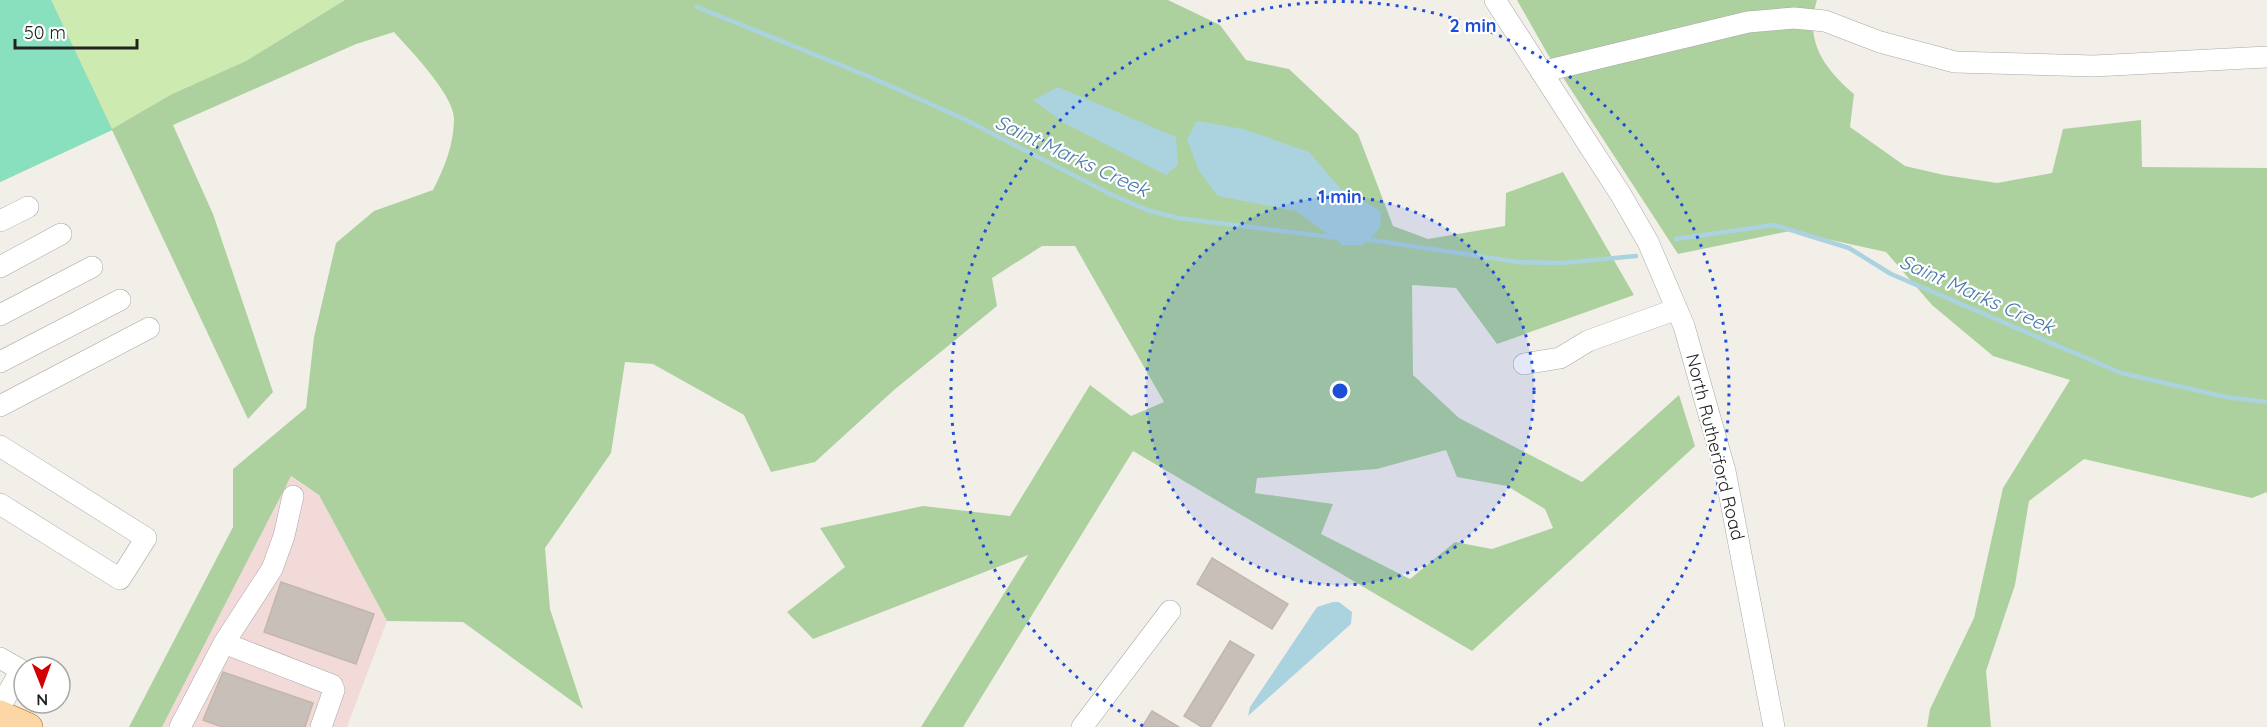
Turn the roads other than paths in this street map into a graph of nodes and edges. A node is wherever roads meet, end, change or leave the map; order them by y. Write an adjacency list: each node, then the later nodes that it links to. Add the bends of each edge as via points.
1 (1495, 0): 3 (street, North Rutherford Road)
2 (2267, 57): 3 (street, via 2094,66 1954,62 1880,42 1825,21 1794,18 1748,22)
3 (1542, 72): 10 (street, North Rutherford Road, via 1648,242)
4 (28, 207): 5 (street)
5 (0, 221)
6 (61, 234): 7 (street)
7 (0, 267)
8 (92, 267): 11 (street)
9 (120, 300): 13 (street)
10 (1677, 309): 14 (street, via 1588,341 1560,358); 28 (street, North Rutherford Road, via 1697,365 1725,471)
11 (0, 315)
12 (149, 327): 15 (street)
13 (0, 362)
14 (1524, 364)
15 (0, 406)
16 (0, 446): 18 (street, via 146,538 120,579)
17 (293, 496): 20 (street, via 272,569)
18 (0, 504)
19 (1170, 611): 27 (street)
20 (224, 643): 25 (street); 26 (street, via 332,685 334,690)
21 (0, 658): 22 (street, via 21,670)
22 (0, 707)
23 (0, 714): 24 (main road)
24 (29, 727)
25 (180, 727)
26 (321, 727)
27 (1082, 727)
28 (1774, 727)

